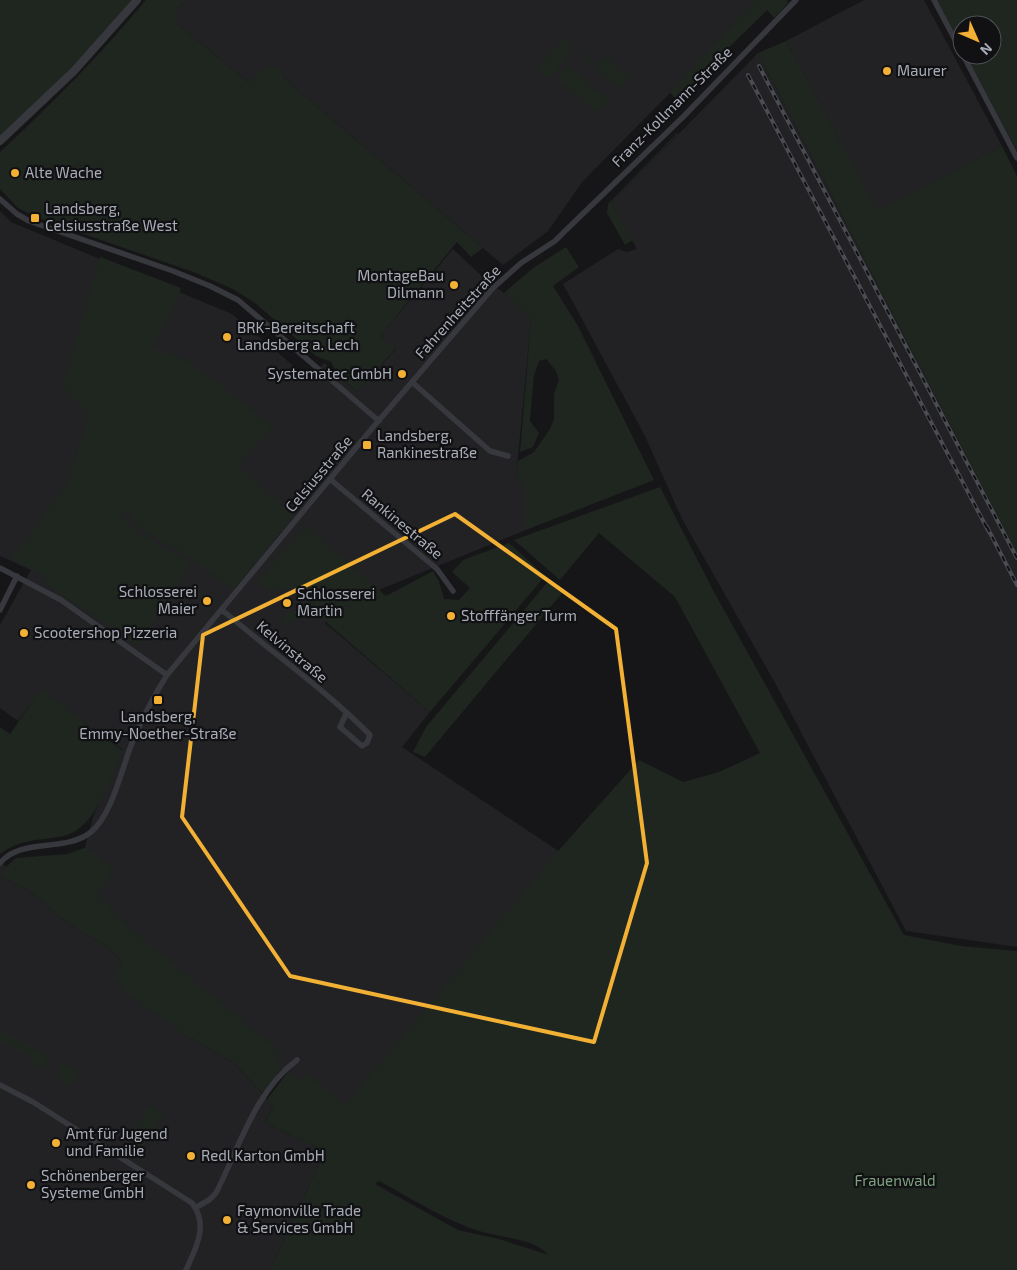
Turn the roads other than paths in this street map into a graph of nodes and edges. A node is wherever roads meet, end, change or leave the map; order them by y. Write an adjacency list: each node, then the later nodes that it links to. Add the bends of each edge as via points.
1 (136, 0): 6 (street, via 68,77)
2 (796, 0): 9 (street, Franz-Kollmann-Straße)
3 (934, 0): 4 (street)
4 (952, 34)
5 (969, 65): 7 (street)
6 (0, 141)
7 (1017, 158)
8 (0, 199): 11 (street, via 29,222 173,271 238,300)
9 (566, 231): 10 (street, Fahrenheitstraße, via 495,285)
10 (412, 382): 11 (street, Fahrenheitstraße); 12 (street, via 490,451)
11 (379, 420): 13 (street, Celsiusstraße)
12 (508, 456)
13 (330, 479): 16 (street, Rankinestraße, via 437,569); 18 (street, Celsiusstraße)
14 (0, 568): 15 (street)
15 (17, 576): 17 (street); 19 (street, via 89,619)
16 (454, 591)
17 (0, 610)
18 (222, 610): 19 (street, Celsiusstraße); 20 (street, Kelvinstraße)
19 (167, 675): 21 (street, Celsiusstraße, via 141,723 97,826 85,836 65,844 17,851)
20 (346, 714): 20 (street, Kelvinstraße, via 370,735 362,746 340,727)
21 (0, 863)
22 (297, 1060): 24 (street, via 266,1092 216,1193)
23 (0, 1085): 24 (street, via 33,1102 187,1198)
24 (195, 1208): 25 (street, via 200,1240)
25 (186, 1270)

